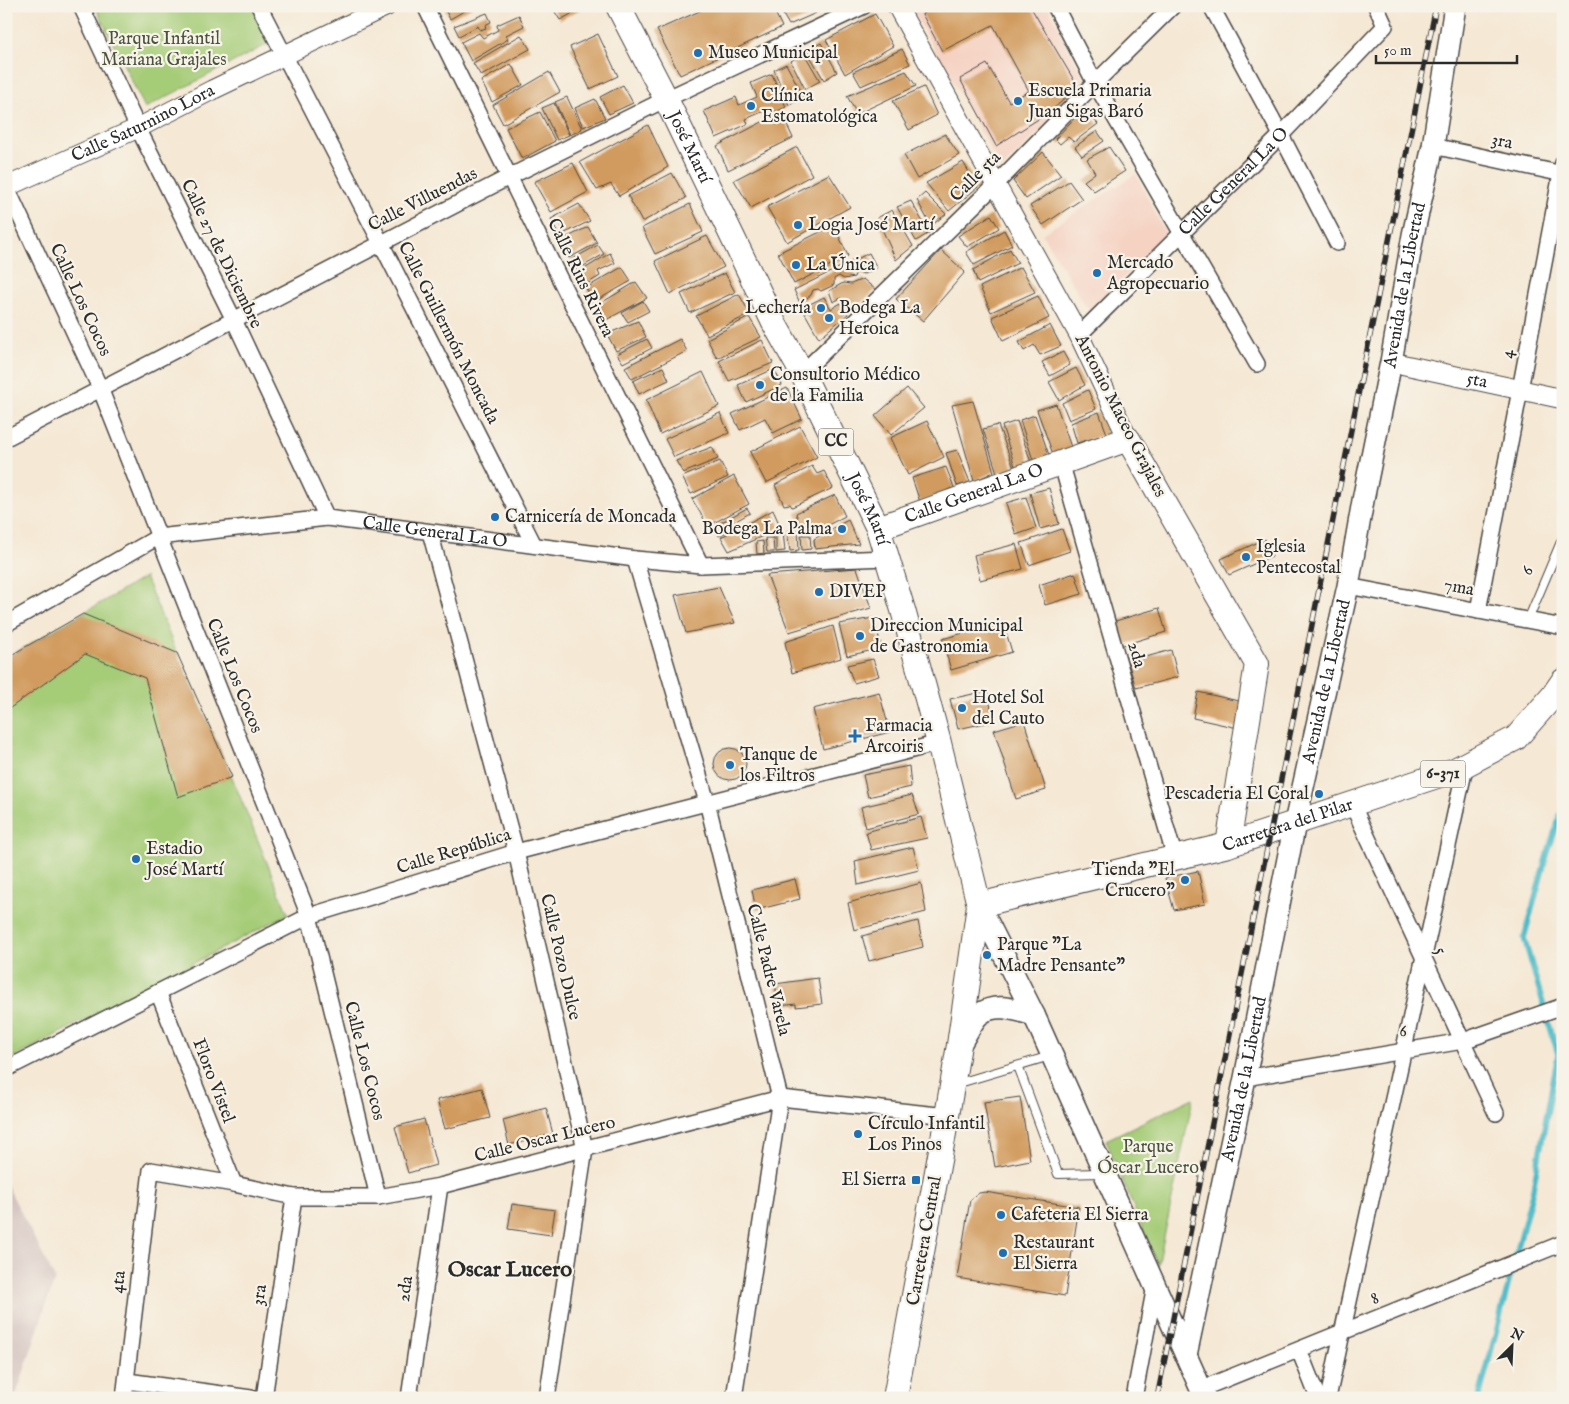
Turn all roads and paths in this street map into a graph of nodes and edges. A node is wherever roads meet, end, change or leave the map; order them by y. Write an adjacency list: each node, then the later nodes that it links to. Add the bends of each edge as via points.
1 (81, 6): 16 (street, Calle 27 de Diciembre)
2 (259, 6): 13 (street, Calle Guillermón Moncada)
3 (387, 6): 13 (street, Calle Saturnino Lora)
4 (425, 6): 20 (street, Calle Rius Rivera)
5 (618, 6): 15 (main road, José Martí / CC)
6 (864, 6): 15 (street, Calle Villuendas)
7 (897, 6): 21 (street, Antonio Maceo Grajales)
8 (1055, 6): 14 (street)
9 (1173, 6): 14 (street, Calle 5ta)
10 (1211, 6): 17 (street)
11 (1376, 6): 17 (street, Calle General La O, via 1385,26)
12 (1455, 6): 18 (main road, Avenida de la Libertad)
13 (284, 55): 16 (street, Calle Saturnino Lora); 24 (street, Calle Guillermón Moncada)
14 (1095, 83): 21 (street, Calle 5ta); 23 (street)
15 (666, 100): 20 (street, Calle Villuendas); 30 (main road, José Martí / CC, via 774,323)
16 (138, 128): 22 (street, Calle Saturnino Lora); 26 (street, Calle 27 de Diciembre)
17 (1281, 135): 23 (street, Calle General La O); 25 (street)
18 (1433, 146): 19 (street, 3ra); 28 (main road, Avenida de la Libertad, via 1413,235)
19 (1562, 170): 32 (street, 4)
20 (509, 177): 24 (street, Calle Villuendas); 45 (street, Calle Rius Rivera)
21 (996, 184): 27 (street, Antonio Maceo Grajales); 30 (street, Calle 5ta)
22 (6, 187): 31 (street, Calle Los Cocos)
23 (1181, 233): 27 (street, Calle General La O); 29 (street)
24 (381, 242): 26 (street, Calle Villuendas); 42 (street, Calle Guillermón Moncada)
25 (1337, 243)
26 (234, 320): 31 (street, Calle Villuendas); 37 (street, Calle 27 de Diciembre)
27 (1079, 335): 35 (street, Antonio Maceo Grajales)
28 (1391, 362): 32 (street, 5ta); 46 (main road, Avenida de la Libertad)
29 (1257, 364)
30 (802, 373): 38 (main road, José Martí / CC)
31 (100, 388): 34 (street, Calle Villuendas); 40 (street, Calle Los Cocos)
32 (1521, 390): 33 (street, 5ta); 47 (street, 4)
33 (1563, 398)
34 (6, 438)
35 (1128, 439): 36 (main road, Calle General La O); 57 (main road, Antonio Maceo Grajales, via 1257,664)
36 (1061, 462): 38 (main road, Calle General La O); 59 (street, 2da)
37 (327, 518): 39 (street, Calle General La O); 40 (street, Calle General La O)
38 (878, 528): 43 (main road, José Martí / CC)
39 (430, 532): 42 (street, Calle General La O); 58 (street, Calle Pozo Dulce)
40 (158, 537): 49 (street, Calle General La O); 61 (street, Calle Los Cocos)
41 (1563, 537): 48 (lane, 6)
42 (534, 545): 44 (street, Calle General La O)
43 (887, 558): 45 (street, Calle General La O); 52 (main road, José Martí / CC)
44 (635, 559): 45 (street, Calle General La O); 54 (street, Calle Padre Varela)
45 (701, 565)
46 (1348, 586): 47 (street, 7ma); 56 (main road, Avenida de la Libertad)
47 (1478, 611): 48 (street, 7ma)
48 (1528, 620): 50 (street, 7ma)
49 (6, 624)
50 (1563, 627)
51 (1563, 681): 53 (main road, Carretera del Pilar / 6-371, via 1516,738)
52 (939, 743): 54 (street, Calle República); 60 (main road, José Martí / CC)
53 (1466, 764): 55 (main road, Carretera del Pilar / 6-371); 62 (street)
54 (707, 802): 58 (street, Calle República); 74 (street, Calle Padre Varela)
55 (1352, 804): 56 (main road, Carretera del Pilar / 6-371); 62 (street, 5)
56 (1295, 823): 57 (main road, Carretera del Pilar); 72 (main road, Avenida de la Libertad)
57 (1228, 845): 59 (main road, Carretera del Pilar)
58 (516, 852): 61 (street, Calle República); 77 (street, Calle Pozo Dulce)
59 (1175, 858): 60 (main road, Carretera del Pilar)
60 (979, 905): 65 (main road); 67 (main road, Carretera Central / CC)
61 (309, 916): 63 (street, Calle República); 82 (street, Calle Los Cocos)
62 (1424, 959): 66 (street, 5); 68 (street)
63 (158, 992): 71 (street, Calle República); 80 (street, Floro Vistel)
64 (1560, 1007): 66 (street, 6)
65 (1034, 1015): 67 (main road, via 994,1008 978,1015); 69 (main road)
66 (1463, 1041): 68 (street, 6); 75 (street, 5)
67 (960, 1044): 73 (main road, Carretera Central / CC)
68 (1403, 1051): 72 (street, 6); 86 (street)
69 (1052, 1056): 70 (lane); 79 (main road)
70 (1018, 1066): 73 (lane); 79 (lane, via 1058,1174)
71 (6, 1069)
72 (1245, 1078): 88 (main road, Avenida de la Libertad)
73 (952, 1085): 76 (main road, Carretera Central / CC)
74 (780, 1098): 76 (street, Calle Oscar Lucero); 77 (street, Calle Oscar Lucero); 96 (street, Calle Padre Varela)
75 (1496, 1113)
76 (947, 1116): 97 (main road, Carretera Central / CC)
77 (586, 1149): 81 (street, Calle Oscar Lucero); 95 (street, Calle Pozo Dulce)
78 (151, 1170): 80 (street, Calle Oscar Lucero); 89 (street, 4ta)
79 (1105, 1174): 85 (main road)
80 (234, 1184): 83 (street, Calle Oscar Lucero)
81 (440, 1186): 82 (street, Calle Oscar Lucero); 94 (street, 2da)
82 (378, 1196): 83 (street, Calle Oscar Lucero)
83 (294, 1197): 93 (street, 3ra)
84 (1563, 1243): 86 (street, 8)
85 (1155, 1286): 88 (main road); 98 (street)
86 (1342, 1332): 87 (street, 8); 100 (street)
87 (1298, 1350): 90 (street, 8); 99 (street)
88 (1186, 1355): 90 (main road)
89 (126, 1381): 91 (street, 4ta); 92 (street)
90 (1203, 1393)
91 (124, 1398)
92 (251, 1398)
93 (264, 1398)
94 (409, 1398)
95 (547, 1398)
96 (734, 1398)
97 (896, 1398)
98 (1134, 1398)
99 (1318, 1398)
100 (1328, 1398)

